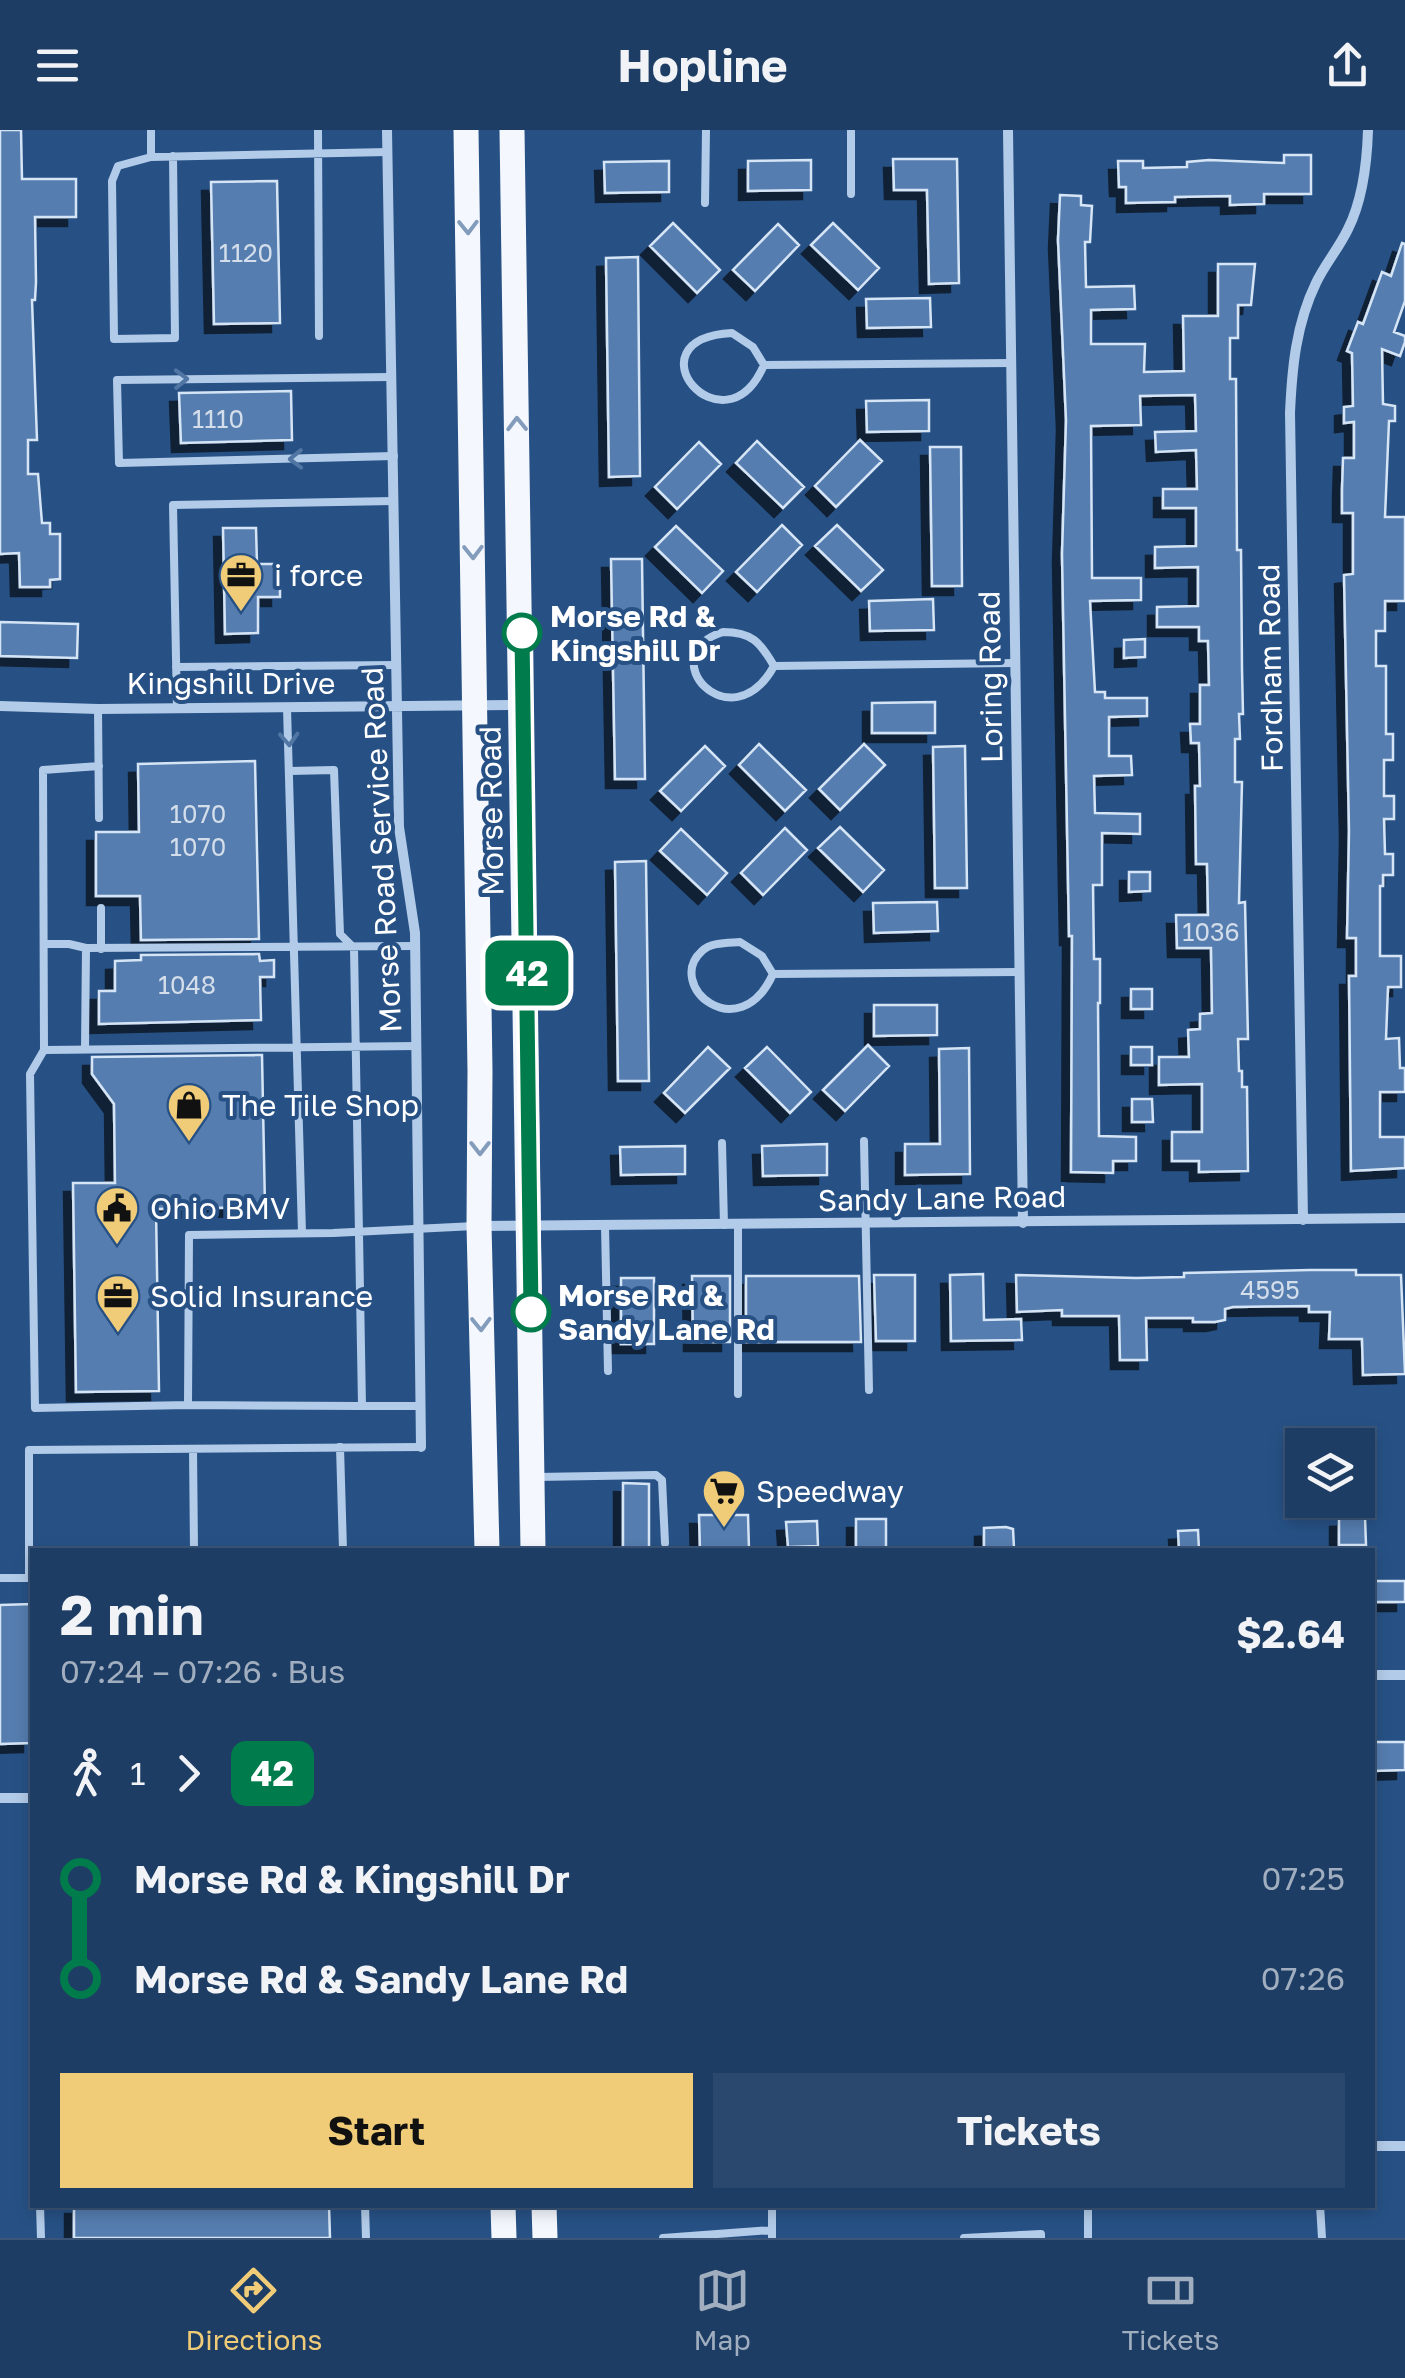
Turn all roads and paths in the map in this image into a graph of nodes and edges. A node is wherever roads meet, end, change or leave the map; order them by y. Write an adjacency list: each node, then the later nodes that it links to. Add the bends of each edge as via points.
1 (151, 130): 12 (lane)
2 (318, 130): 11 (lane)
3 (387, 130): 10 (street, Morse Road Service Road)
4 (466, 130): 27 (main road, Morse Road, one-way to 27)
5 (512, 130): 26 (main road, Morse Road, one-way to 5)
6 (706, 130): 15 (lane)
7 (850, 130): 14 (lane)
8 (1008, 130): 17 (street, Loring Road)
9 (1368, 130): 53 (street, Fordham Road, via 1359,202 1316,283 1292,366)
10 (388, 152): 11 (lane); 19 (street, Morse Road Service Road)
11 (318, 154): 13 (lane); 16 (lane)
12 (152, 156): 13 (lane); 13 (lane, via 118,166 112,181 114,339 176,338)
13 (173, 156)
14 (851, 194)
15 (705, 203)
16 (319, 336)
17 (1012, 363): 18 (lane); 23 (street, Loring Road)
18 (764, 365): 18 (lane, via 732,333 694,341 685,368 690,386 723,400 757,382)
19 (392, 376): 20 (street, Morse Road Service Road); 20 (lane, one-way to 19, via 119,463 117,380)
20 (394, 456): 21 (street, Morse Road Service Road)
21 (394, 501): 22 (street, Morse Road Service Road); 24 (lane, via 173,505)
22 (396, 664): 24 (lane); 29 (street, Morse Road Service Road)
23 (1015, 664): 25 (lane); 43 (street, Loring Road)
24 (176, 666): 30 (lane)
25 (774, 666): 25 (lane, via 743,632 705,638 693,664 709,693 730,698 749,694)
26 (522, 704): 27 (street, Kingshill Drive); 59 (main road, Morse Road)
27 (474, 705): 29 (street, Kingshill Drive); 58 (main road, Morse Road, one-way to 58)
28 (0, 706): 32 (street, Kingshill Drive)
29 (398, 707): 31 (street, Kingshill Drive); 38 (street, Morse Road Service Road, via 399,827)
30 (177, 708): 31 (street, Kingshill Drive); 32 (street, Kingshill Drive)
31 (287, 708): 34 (lane, one-way to 34)
32 (98, 709): 33 (lane)
33 (99, 766): 35 (lane); 37 (lane, via 44,770)
34 (290, 771): 40 (lane); 41 (lane, via 334,770 340,934)
35 (99, 818)
36 (100, 908): 42 (lane)
37 (44, 944): 39 (lane); 48 (lane)
38 (416, 946): 41 (lane); 47 (street, Morse Road Service Road)
39 (86, 948): 42 (lane); 49 (lane)
40 (296, 948): 41 (lane); 42 (lane); 45 (lane)
41 (354, 948): 46 (lane)
42 (101, 949)
43 (1019, 972): 44 (lane); 54 (street, Loring Road)
44 (773, 974): 44 (lane, via 762,956 740,942 703,950 693,978 711,1006 732,1010 766,991)
45 (298, 1046): 46 (lane); 49 (lane); 63 (lane)
46 (356, 1046): 47 (lane); 62 (lane)
47 (417, 1046): 61 (street, Morse Road Service Road)
48 (44, 1050): 49 (lane); 67 (lane, via 30,1074 35,1408)
49 (85, 1050)
50 (864, 1141): 55 (lane)
51 (722, 1143): 56 (lane)
52 (1405, 1218): 53 (street, Sandy Lane Road)
53 (1303, 1220): 54 (street, Sandy Lane Road)
54 (1023, 1223): 55 (street, Sandy Lane Road)
55 (867, 1224): 57 (street, Sandy Lane Road); 65 (lane)
56 (724, 1225): 57 (street, Sandy Lane Road); 60 (street, Sandy Lane Road)
57 (738, 1225): 66 (lane)
58 (479, 1226): 59 (street, Sandy Lane Road); 61 (lane); 78 (main road, Morse Road, one-way to 78)
59 (530, 1226): 60 (street, Sandy Lane Road); 73 (main road, Morse Road)
60 (605, 1226): 64 (lane)
61 (419, 1227): 62 (lane); 69 (street, Morse Road Service Road)
62 (360, 1231): 63 (lane); 68 (lane)
63 (302, 1233): 67 (lane, via 189,1235)
64 (608, 1371)
65 (870, 1390)
66 (738, 1394)
67 (188, 1405): 68 (lane)
68 (362, 1406): 69 (lane)
69 (420, 1406): 70 (street, Morse Road Service Road)
70 (421, 1447): 71 (lane)
71 (340, 1448): 72 (lane); 77 (lane)
72 (192, 1449): 75 (lane, via 29,1450); 76 (lane)
73 (532, 1477): 74 (lane, via 656,1475 662,1480); 79 (main road, Morse Road)
74 (665, 1542)
75 (31, 1548)
76 (194, 1548)
77 (342, 1548)
78 (487, 1548)
79 (534, 1548)
80 (0, 1578): 81 (lane)
81 (30, 1578)
82 (1375, 1675): 83 (street)
83 (1405, 1675)
84 (0, 1798): 85 (street)
85 (30, 1798)
86 (1375, 2146): 87 (street)
87 (1405, 2146)
88 (40, 2208): 96 (lane)
89 (365, 2208): 97 (lane)
90 (503, 2208): 98 (main road)
91 (544, 2208): 99 (main road)
92 (772, 2208): 95 (lane)
93 (1088, 2208): 103 (lane)
94 (1320, 2208): 104 (lane)
95 (772, 2234): 100 (lane)
96 (41, 2238)
97 (366, 2238)
98 (504, 2238)
99 (545, 2238)
100 (663, 2238)
101 (964, 2238): 102 (lane)
102 (1041, 2238)
103 (1088, 2238)
104 (1322, 2238)

